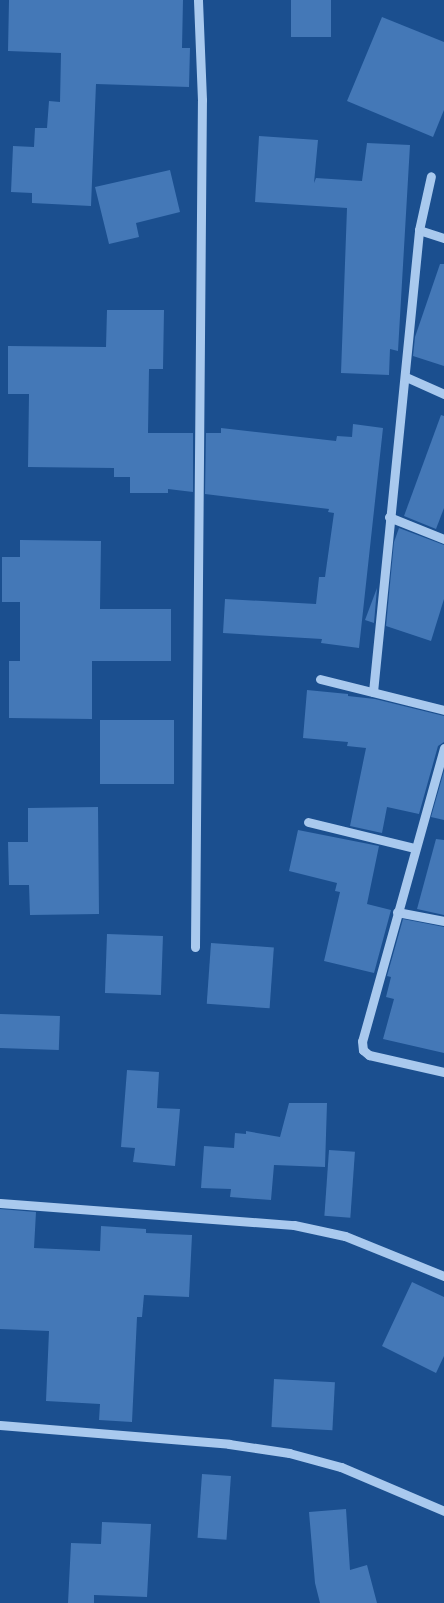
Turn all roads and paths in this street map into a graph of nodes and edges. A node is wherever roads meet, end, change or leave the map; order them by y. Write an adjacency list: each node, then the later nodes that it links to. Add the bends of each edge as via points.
1 (198, 0): 18 (street, via 202,100)
2 (430, 176): 3 (street)
3 (420, 230): 4 (street); 5 (street)
4 (444, 238)
5 (406, 377): 6 (street); 7 (street)
6 (444, 394)
7 (389, 517): 8 (street); 10 (street)
8 (444, 539)
9 (320, 679): 10 (street)
10 (373, 692): 11 (street)
11 (444, 710)
12 (444, 748): 13 (street)
13 (441, 769): 15 (street)
14 (308, 822): 15 (street)
15 (415, 848): 16 (street)
16 (397, 912): 17 (street); 19 (street, via 362,1046 369,1055)
17 (444, 920)
18 (194, 946)
19 (444, 1072)
20 (0, 1203): 21 (street, via 294,1225 345,1236)
21 (444, 1276)
22 (0, 1425): 23 (street, via 229,1444 289,1453 342,1467)
23 (444, 1511)

